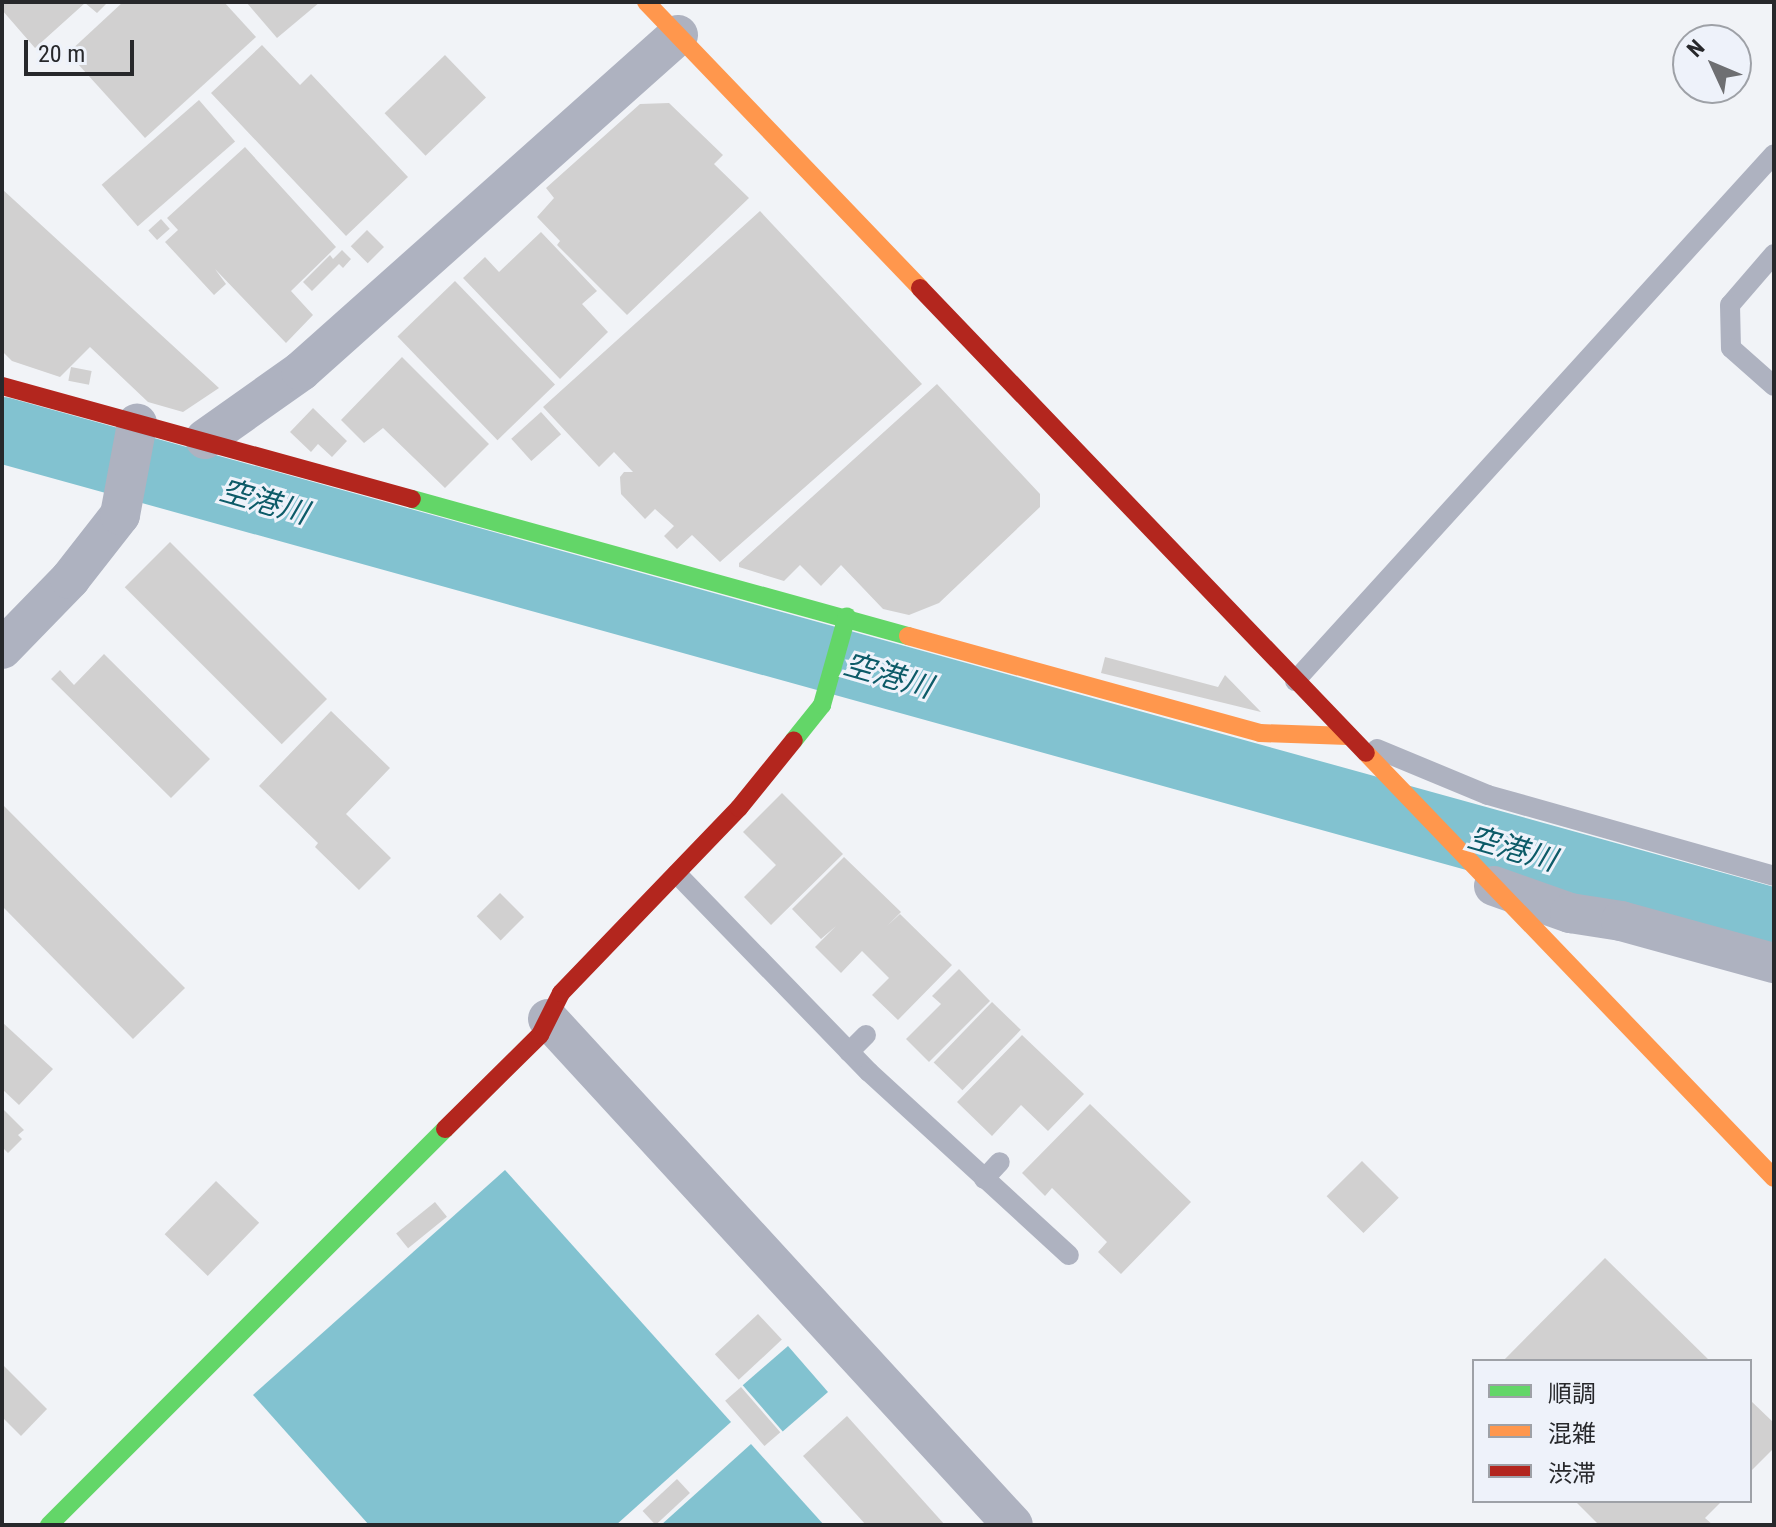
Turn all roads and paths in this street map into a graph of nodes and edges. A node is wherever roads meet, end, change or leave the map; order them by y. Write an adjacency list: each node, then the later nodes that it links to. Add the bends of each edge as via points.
1 (646, 2): 2 (street)
2 (678, 35): 8 (street, via 301,371); 11 (street)
3 (1774, 154): 11 (lane)
4 (1774, 254): 6 (lane, via 1730,305 1731,348)
5 (2, 386): 7 (street)
6 (1774, 386)
7 (136, 431): 8 (street); 10 (street, via 120,515 70,579)
8 (205, 439): 9 (street)
9 (846, 624): 12 (street, via 1260,733); 13 (street, via 822,705 739,808)
10 (2, 649)
11 (1295, 681): 12 (street)
12 (1348, 736): 14 (lane, via 1488,795); 15 (street)
13 (677, 874): 17 (street, via 561,993); 19 (lane)
14 (1774, 876)
15 (1494, 886): 16 (street, via 1570,913 1621,921); 21 (street)
16 (1774, 963)
17 (548, 1019): 24 (street, via 540,1035); 25 (street)
18 (866, 1035): 19 (lane)
19 (849, 1052): 22 (lane)
20 (1000, 1162): 22 (lane)
21 (1774, 1178)
22 (984, 1179): 23 (lane)
23 (1069, 1255)
24 (49, 1525)
25 (1013, 1525)

